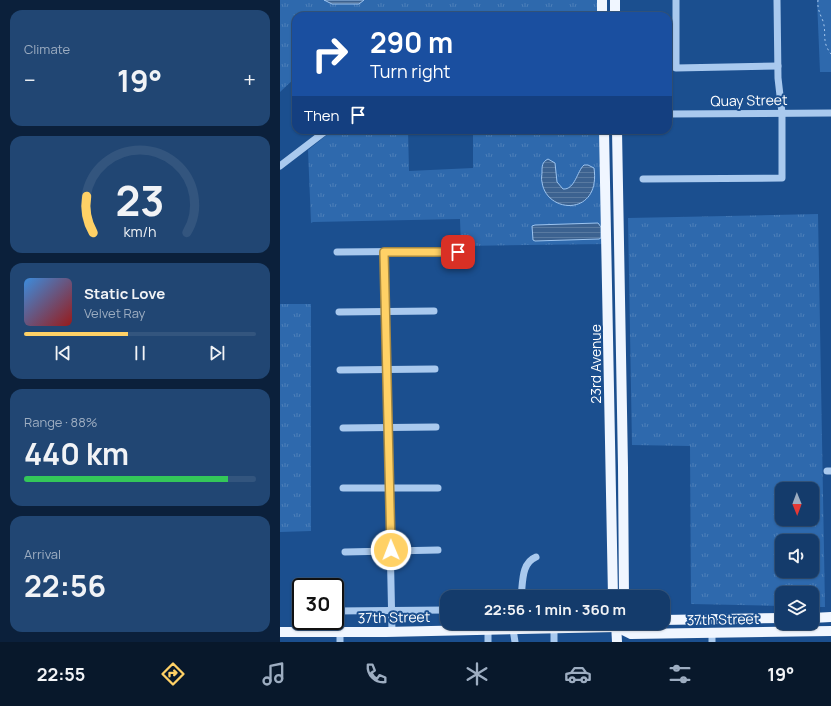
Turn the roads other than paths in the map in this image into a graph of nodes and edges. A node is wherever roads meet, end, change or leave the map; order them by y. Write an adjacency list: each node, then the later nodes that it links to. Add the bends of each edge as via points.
1 (602, 0): 5 (main road)
2 (615, 0): 6 (main road)
3 (676, 0): 7 (street, via 676,68)
4 (778, 0): 7 (street)
5 (602, 12)
6 (615, 12)
7 (778, 66): 8 (street)
8 (782, 113): 9 (street, Quay Street); 10 (street, Quay Street); 15 (street, via 782,178)
9 (831, 113)
10 (672, 114)
11 (322, 134): 14 (street)
12 (604, 134): 36 (main road, 23rd Avenue)
13 (617, 134): 37 (main road, 23rd Avenue)
14 (280, 166)
15 (643, 179)
16 (337, 252): 17 (street)
17 (384, 252): 18 (street); 19 (street)
18 (458, 252)
19 (386, 311): 20 (street); 21 (street); 22 (street)
20 (434, 311)
21 (339, 312)
22 (387, 369): 23 (street); 24 (street); 26 (street)
23 (435, 369)
24 (340, 370)
25 (342, 428): 26 (street)
26 (389, 428): 27 (street); 29 (street)
27 (436, 428)
28 (343, 488): 29 (street)
29 (390, 488): 30 (street); 31 (street)
30 (438, 488)
31 (391, 550): 32 (street); 33 (street); 40 (street)
32 (438, 550)
33 (345, 552)
34 (536, 557): 35 (street, via 531,559 525,568)
35 (522, 590)
36 (613, 590)
37 (624, 590)
38 (440, 610): 40 (street)
39 (344, 611): 40 (street)
40 (392, 611): 54 (street)
41 (775, 618): 44 (main road, 37th Street)
42 (819, 618): 43 (main road)
43 (831, 618)
44 (670, 620)
45 (456, 630): 54 (main road, 37th Street)
46 (488, 630): 57 (street)
47 (517, 630): 58 (street)
48 (554, 630): 59 (street)
49 (618, 630): 60 (main road)
50 (627, 630): 56 (main road, 37th Street, via 632,634)
51 (814, 631): 52 (main road, 37th Street); 56 (main road, 37th Street)
52 (831, 631)
53 (280, 632): 55 (main road, 37th Street)
54 (392, 632): 55 (main road, 37th Street)
55 (340, 637)
56 (712, 638)
57 (488, 642)
58 (514, 642)
59 (554, 642)
60 (617, 642)

